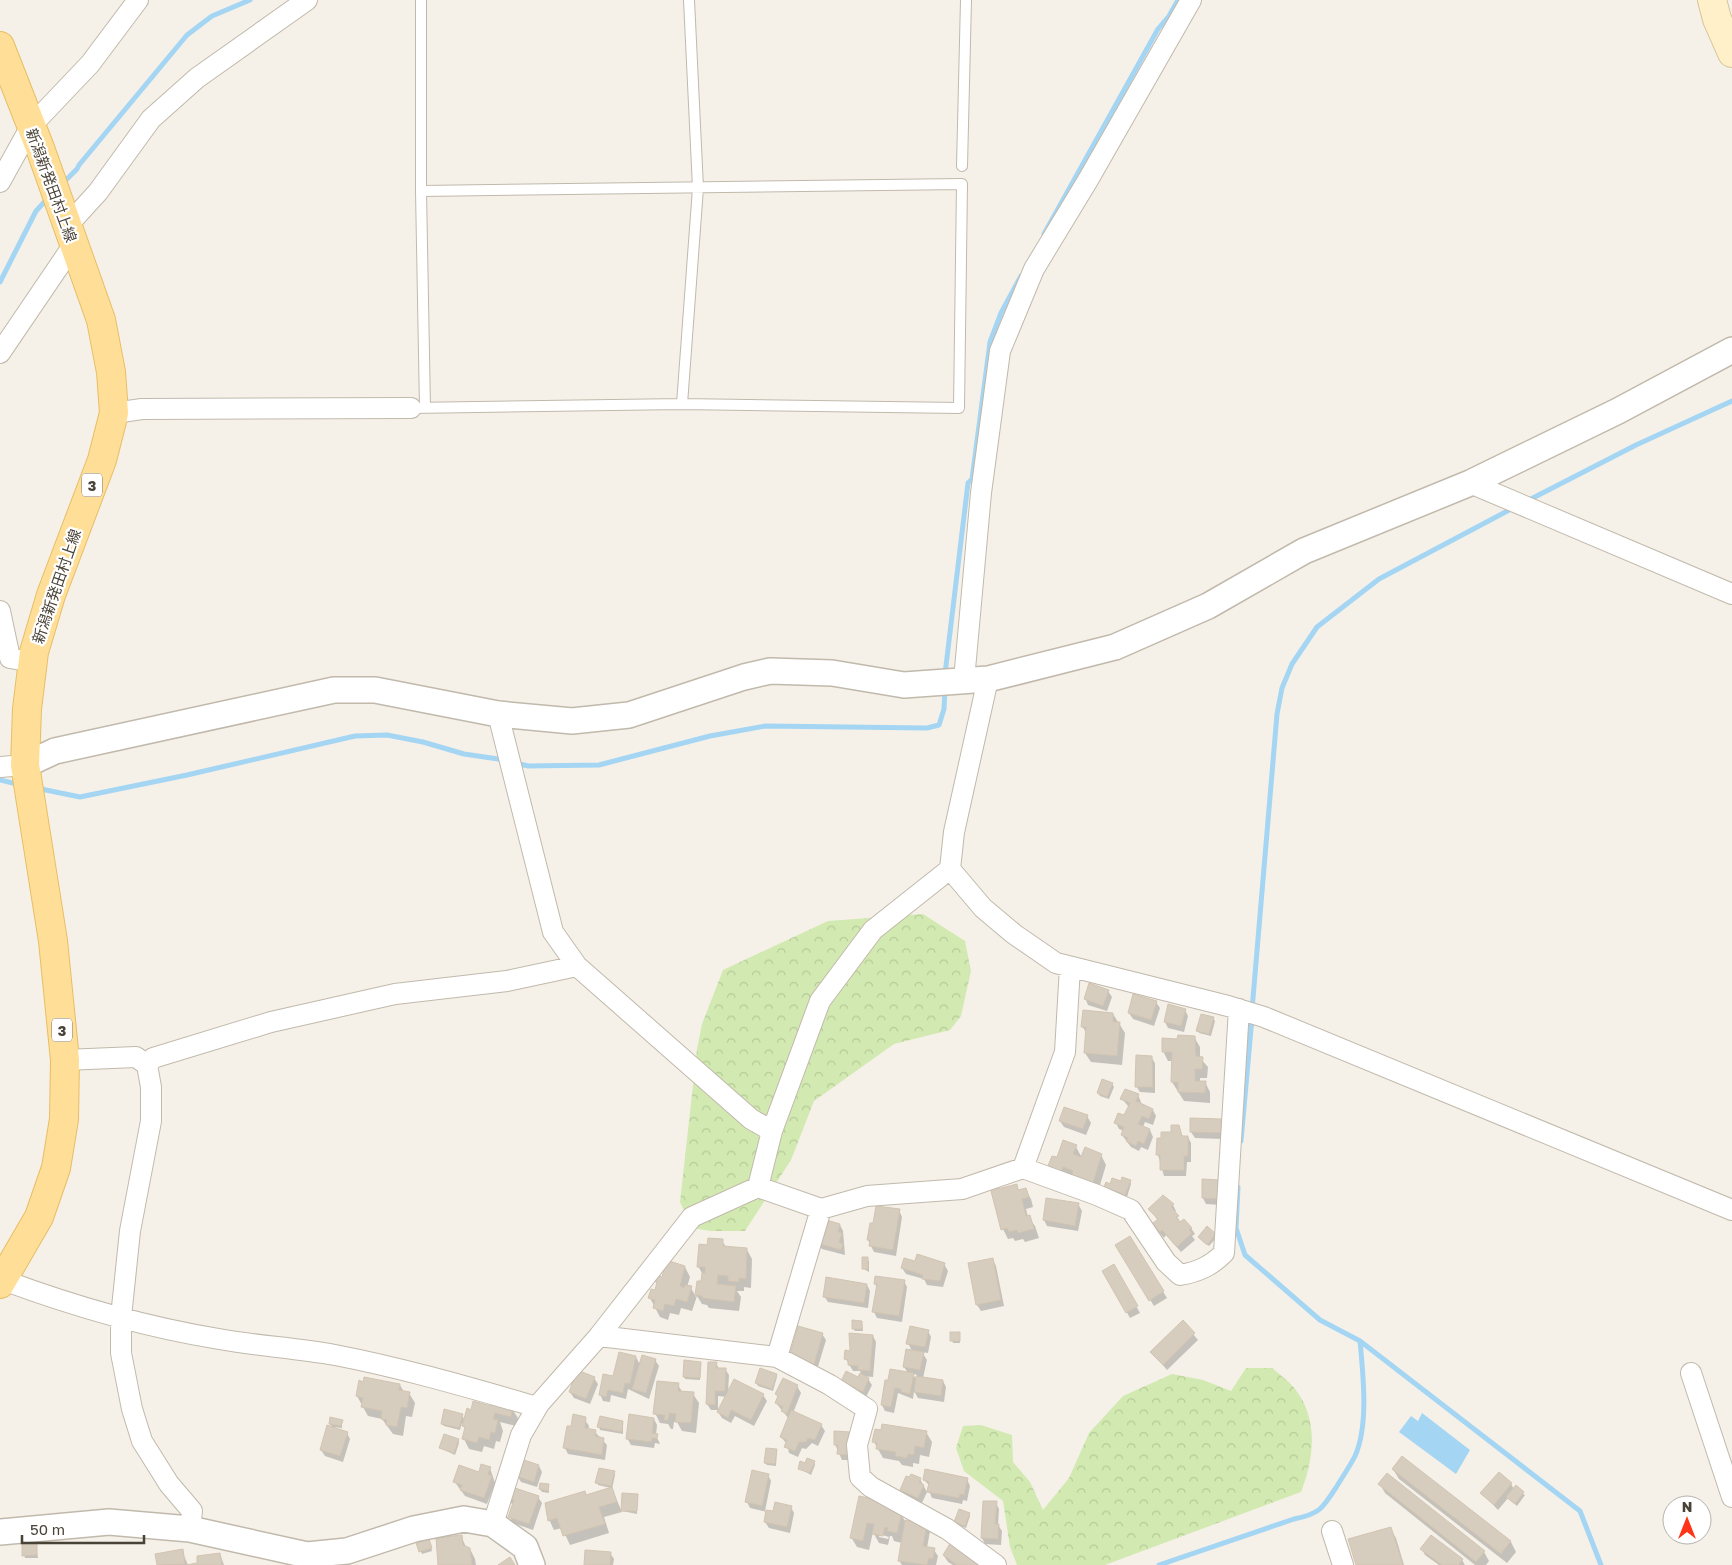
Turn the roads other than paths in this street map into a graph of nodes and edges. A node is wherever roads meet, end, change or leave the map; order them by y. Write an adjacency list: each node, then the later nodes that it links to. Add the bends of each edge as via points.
1 (138, 0): 10 (street)
2 (307, 0): 15 (street, via 197,78 151,119 98,192)
3 (421, 0): 14 (lane)
4 (689, 0): 13 (lane)
5 (966, 0): 11 (lane)
6 (1191, 0): 26 (street, via 1034,269 1000,351 981,493)
7 (1712, 0): 9 (main road)
8 (0, 46): 10 (main road, 新潟新発田村上線 / 3)
9 (1732, 53)
10 (36, 137): 12 (street); 15 (main road, 新潟新発田村上線 / 3)
11 (962, 166)
12 (0, 182)
13 (698, 188): 14 (lane); 18 (lane); 18 (lane, via 962,184 959,408)
14 (421, 191): 19 (lane)
15 (67, 225): 17 (street); 20 (main road, 新潟新発田村上線 / 3, via 100,320 111,372)
16 (1732, 350): 21 (street, via 1618,411)
17 (0, 353)
18 (682, 404): 19 (lane)
19 (418, 408): 20 (street, via 142,409)
20 (114, 412): 24 (main road, 新潟新発田村上線 / 3, via 102,460 51,595)
21 (1470, 483): 22 (street); 25 (street, via 1304,551 1208,606 1115,647)
22 (1732, 594)
23 (0, 611): 24 (street, via 10,658)
24 (33, 662): 28 (main road, 新潟新発田村上線 / 3)
25 (988, 679): 26 (street); 29 (street, via 954,832)
26 (964, 680): 27 (street, via 904,685 832,673 770,671 629,716 572,721)
27 (498, 714): 28 (street, via 375,690 334,690 55,751); 30 (street, via 553,932)
28 (12, 766): 33 (main road, 新潟新発田村上線 / 3, via 53,942)
29 (950, 869): 31 (street, via 983,908 1014,934 1056,964); 35 (street, via 873,930 820,1001)
30 (577, 966): 34 (street, via 507,981 395,994 272,1022 153,1058); 35 (street, via 751,1119)
31 (1070, 967): 32 (street); 36 (street, via 1065,1052)
32 (1239, 1009): 36 (street, via 1224,1252 1215,1262 1196,1272 1180,1274 1166,1262 1131,1210); 39 (street)
33 (65, 1060): 34 (street, via 136,1057); 40 (main road, 新潟新発田村上線 / 3, via 64,1119 56,1168 39,1217)
34 (146, 1065): 41 (street, via 151,1086 151,1121 130,1231)
35 (772, 1131): 37 (street)
36 (1022, 1168): 38 (street, via 962,1189 867,1196)
37 (758, 1187): 38 (street); 42 (street, via 692,1217)
38 (822, 1209): 43 (street)
39 (1732, 1210)
40 (2, 1282): 41 (street)
41 (121, 1317): 45 (street, via 218,1339 336,1355 470,1387); 48 (street, via 121,1353 142,1441 169,1484 192,1511)
42 (599, 1336): 43 (street); 45 (street)
43 (777, 1357): 52 (street, via 867,1409 857,1445 860,1478 870,1487 948,1529)
44 (1692, 1373): 46 (street)
45 (537, 1407): 47 (street, via 521,1434)
46 (1732, 1497)
47 (493, 1524): 48 (street, via 464,1518 414,1529 347,1551 307,1556); 51 (street, via 525,1547)
48 (190, 1529): 50 (street, via 109,1522)
49 (1332, 1531): 53 (street)
50 (0, 1532)
51 (532, 1565)
52 (996, 1565)
53 (1343, 1565)

